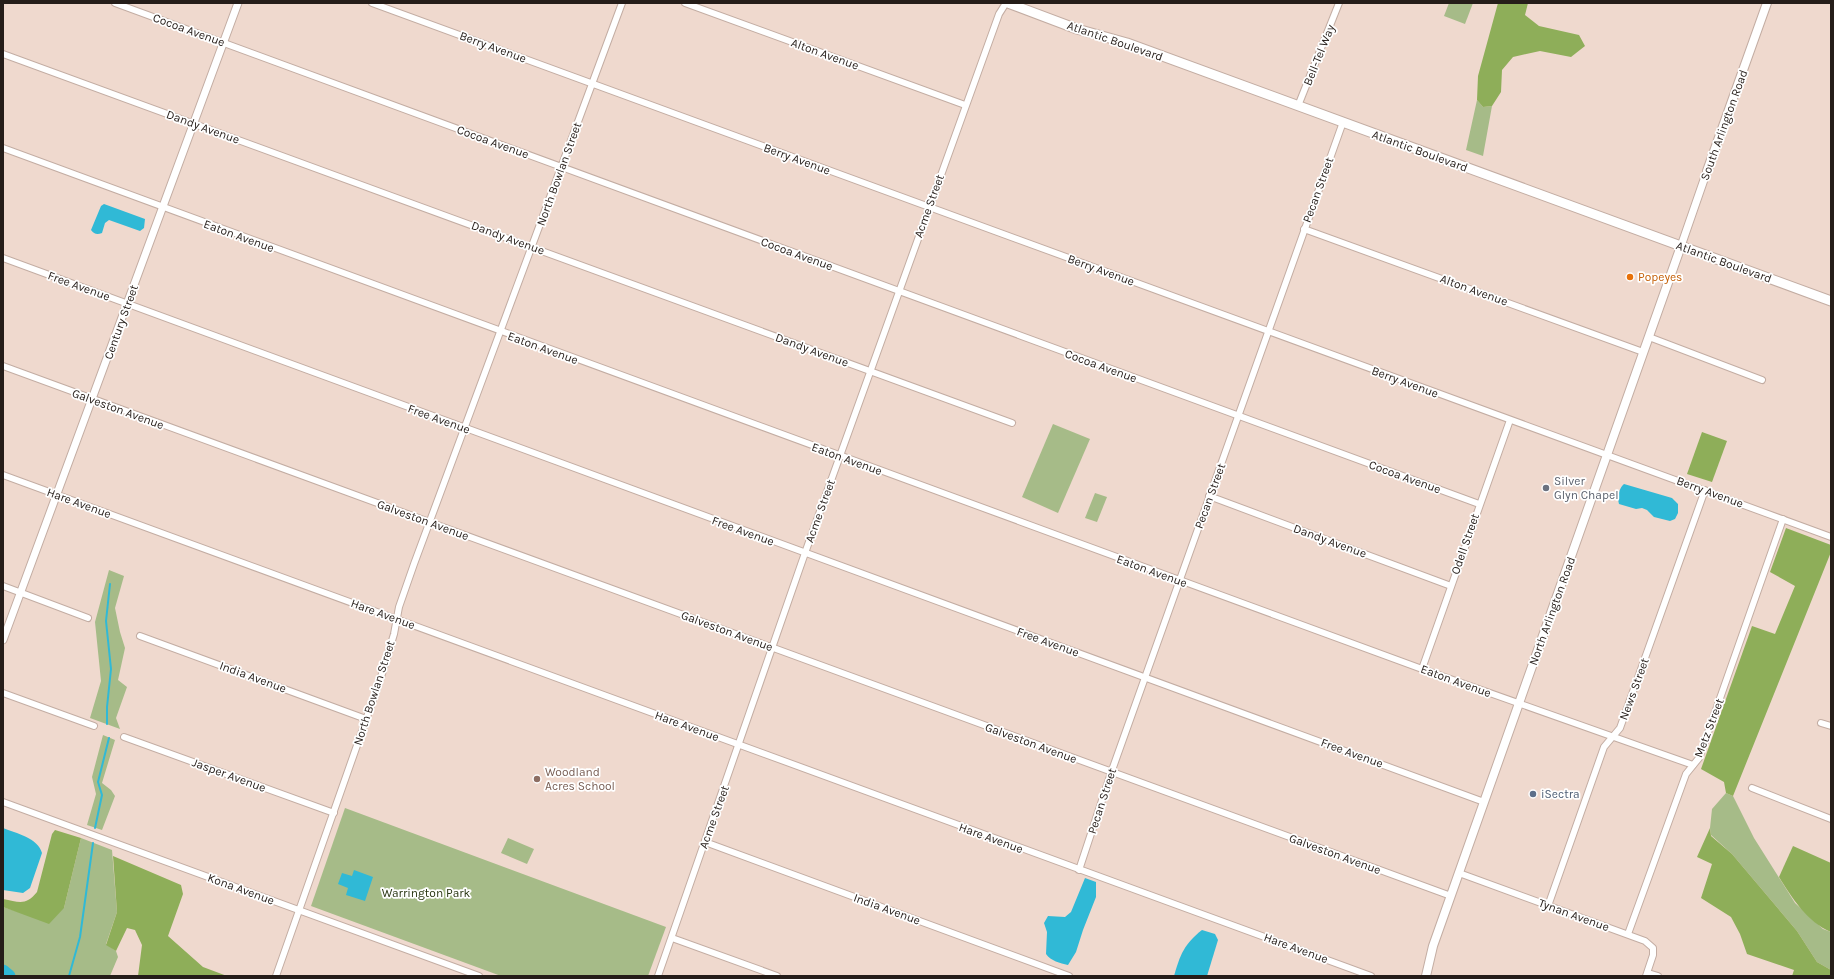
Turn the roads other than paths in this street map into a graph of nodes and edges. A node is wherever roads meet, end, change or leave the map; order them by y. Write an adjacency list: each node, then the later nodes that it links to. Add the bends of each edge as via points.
1 (115, 3): 9 (street, Cocoa Avenue)
2 (238, 3): 9 (street, Century Street)
3 (372, 3): 11 (street, Berry Avenue)
4 (622, 3): 11 (street, North Bowlan Street)
5 (685, 3): 12 (street, Alton Avenue)
6 (1007, 3): 12 (street, Acme Street, via 999,14); 13 (main road, Atlantic Boulevard)
7 (1339, 3): 13 (street, Bell-Tel Way)
8 (1768, 3): 18 (main road, South Arlington Road)
9 (223, 43): 15 (street, Century Street); 17 (street, Cocoa Avenue)
10 (3, 54): 15 (street, Dandy Avenue)
11 (592, 84): 17 (street, North Bowlan Street); 19 (street, Berry Avenue)
12 (965, 105): 19 (street, Acme Street)
13 (1298, 106): 14 (main road, Atlantic Boulevard)
14 (1343, 122): 21 (street, Pecan Street); 22 (main road, Atlantic Boulevard)
15 (194, 124): 20 (street, Century Street); 23 (street, Dandy Avenue)
16 (3, 148): 20 (street, Eaton Avenue)
17 (561, 168): 23 (street, North Bowlan Street); 25 (street, Cocoa Avenue)
18 (1707, 171): 22 (street, South Arlington Road)
19 (929, 207): 25 (street, Acme Street); 29 (street, Berry Avenue)
20 (163, 208): 27 (street, Century Street); 28 (street, Eaton Avenue)
21 (1304, 229): 29 (street, Pecan Street); 31 (street, Alton Avenue)
22 (1681, 246): 26 (main road, Atlantic Boulevard); 30 (main road, North Arlington Road)
23 (532, 247): 28 (street, North Bowlan Street); 33 (street, Dandy Avenue)
24 (3, 258): 27 (street, Free Avenue)
25 (898, 292): 33 (street, Acme Street); 36 (street, Cocoa Avenue)
26 (1831, 301)
27 (127, 304): 35 (street, Century Street); 39 (street, Free Avenue)
28 (500, 332): 39 (street, North Bowlan Street); 41 (street, Eaton Avenue)
29 (1268, 332): 36 (street, Pecan Street); 37 (street, Berry Avenue)
30 (1649, 337): 31 (main road, North Arlington Road); 34 (street)
31 (1643, 352): 40 (main road, North Arlington Road)
32 (3, 366): 35 (street, Galveston Avenue)
33 (870, 372): 38 (street, Dandy Avenue); 41 (street, Acme Street)
34 (1762, 380)
35 (92, 400): 44 (street, Century Street); 48 (street, Galveston Avenue)
36 (1238, 416): 45 (street, Pecan Street); 46 (street, Cocoa Avenue)
37 (1510, 420): 40 (street, Berry Avenue); 46 (street, Odell Street)
38 (1012, 423)
39 (464, 428): 48 (street, North Bowlan Street); 50 (street, Free Avenue)
40 (1607, 455): 43 (street, Berry Avenue); 63 (main road, North Arlington Road)
41 (840, 457): 50 (street, Acme Street); 51 (street, Eaton Avenue)
42 (3, 475): 44 (street, Hare Avenue)
43 (1705, 490): 47 (street, Berry Avenue); 69 (street, News Street, via 1620,728)
44 (57, 495): 54 (street, Century Street); 56 (street, Hare Avenue)
45 (1209, 496): 51 (street, Pecan Street); 53 (street, Dandy Avenue)
46 (1479, 504): 53 (street, Odell Street)
47 (1784, 519): 49 (street, Berry Avenue); 71 (street, Metz Street, via 1699,758)
48 (429, 522): 56 (street, North Bowlan Street); 59 (street, Galveston Avenue)
49 (1831, 536)
50 (805, 553): 59 (street, Acme Street); 61 (street, Free Avenue)
51 (1180, 581): 60 (street, Eaton Avenue); 61 (street, Pecan Street)
52 (3, 586): 54 (street)
53 (1451, 586): 60 (street, Odell Street)
54 (21, 593): 55 (street); 58 (street, Century Street)
55 (88, 618)
56 (397, 619): 64 (street, North Bowlan Street); 70 (street, Hare Avenue)
57 (140, 636): 64 (street, India Avenue)
58 (3, 640)
59 (772, 648): 70 (street, Acme Street); 72 (street, Galveston Avenue)
60 (1422, 669): 63 (street, Eaton Avenue)
61 (1146, 678): 72 (street, Pecan Street); 75 (street, Free Avenue)
62 (3, 693): 66 (street)
63 (1519, 704): 69 (street, Eaton Avenue); 75 (main road, North Arlington Road)
64 (366, 719): 76 (street, North Bowlan Street)
65 (1821, 723): 67 (street)
66 (94, 726)
67 (1831, 726)
68 (124, 737): 76 (street, Jasper Avenue)
69 (1612, 737): 71 (street, Eaton Avenue); 82 (street, News Street, via 1604,747)
70 (739, 745): 78 (street, Acme Street); 79 (street, Hare Avenue)
71 (1693, 765): 84 (street, Metz Street, via 1686,774)
72 (1111, 772): 79 (street, Pecan Street); 81 (street, Galveston Avenue)
73 (1752, 788): 77 (street)
74 (3, 802): 83 (street, Kona Avenue)
75 (1484, 802): 80 (main road, North Arlington Road)
76 (334, 813): 83 (street, North Bowlan Street)
77 (1831, 819)
78 (705, 842): 85 (street, Acme Street); 91 (street, India Avenue)
79 (1079, 870): 92 (street, Hare Avenue)
80 (1459, 873): 81 (main road, North Arlington Road); 82 (street, Tynan Avenue)
81 (1451, 896): 93 (main road, North Arlington Road, via 1433,946)
82 (1548, 906): 84 (street, Tynan Avenue)
83 (298, 910): 87 (street, North Bowlan Street); 88 (street, Kona Avenue)
84 (1628, 934): 86 (street, Tynan Avenue, via 1653,948)
85 (672, 938): 89 (street, Acme Street); 90 (street)
86 (1647, 974): 94 (street, Tynan Avenue)
87 (276, 976)
88 (479, 976)
89 (658, 976)
90 (777, 976)
91 (1069, 976)
92 (1371, 976)
93 (1426, 976)
94 (1658, 976)

